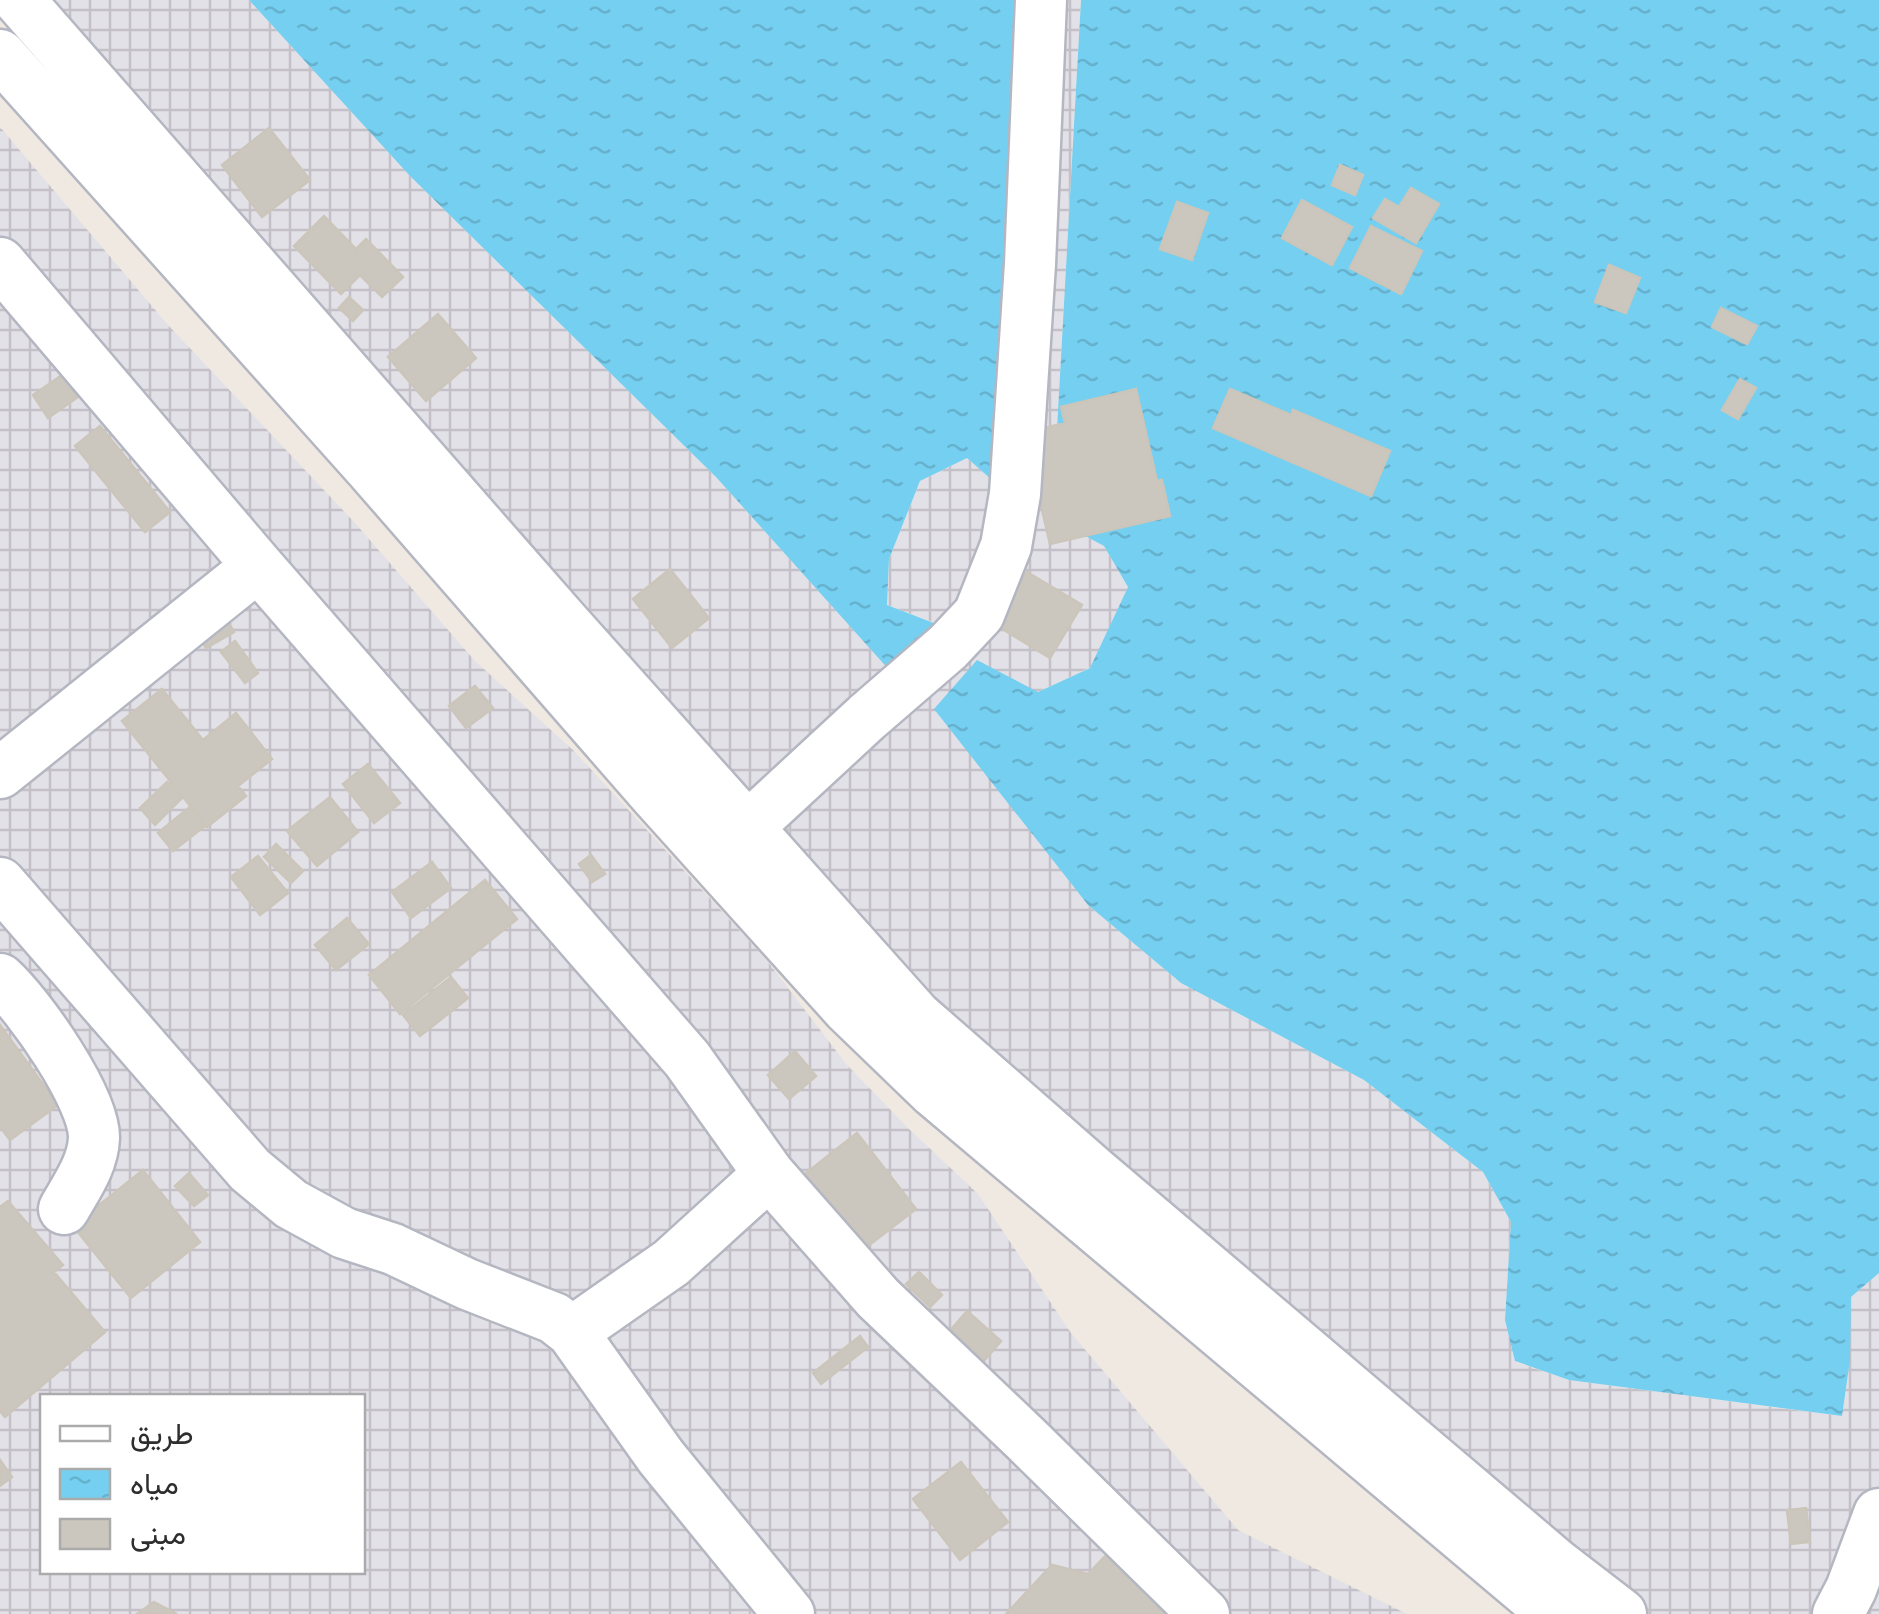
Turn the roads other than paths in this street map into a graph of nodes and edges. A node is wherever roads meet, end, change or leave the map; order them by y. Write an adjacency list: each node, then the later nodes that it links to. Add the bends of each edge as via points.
1 (19, 0): 7 (lane)
2 (1041, 0): 7 (lane, via 1016,494 1006,546 979,614)
3 (0, 55): 16 (lane, via 848,1009 934,1092)
4 (0, 263): 5 (lane)
5 (258, 566): 6 (lane); 10 (lane, via 687,1060)
6 (0, 773)
7 (747, 828): 17 (lane, via 916,1016)
8 (0, 883): 12 (lane, via 250,1170 292,1204 344,1233 554,1318)
9 (0, 979): 11 (lane, via 43,1028 94,1134 90,1162)
10 (769, 1174): 12 (lane, via 672,1263); 15 (lane, via 878,1298)
11 (64, 1209)
12 (572, 1332): 14 (lane)
13 (1879, 1514): 18 (lane)
14 (789, 1614)
15 (1204, 1614)
16 (1554, 1614)
17 (1621, 1614)
18 (1838, 1614)

